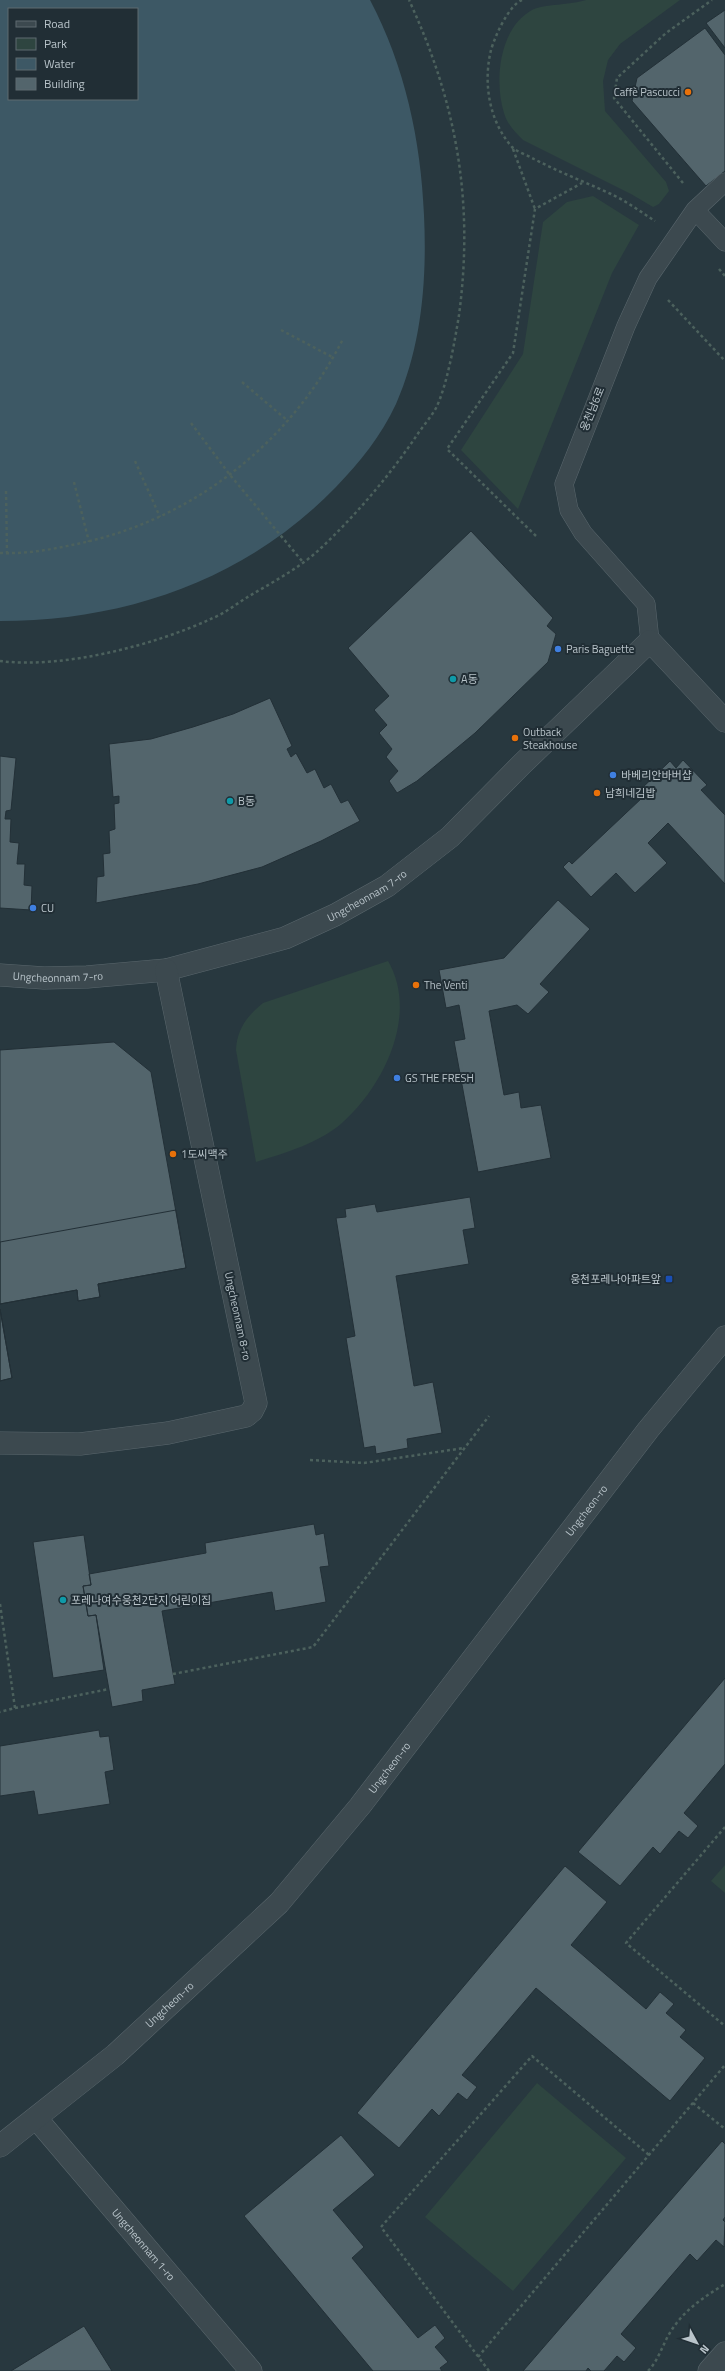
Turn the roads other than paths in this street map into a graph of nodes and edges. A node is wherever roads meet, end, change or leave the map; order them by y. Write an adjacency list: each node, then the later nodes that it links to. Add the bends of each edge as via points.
1 (725, 182): 2 (lane, 웅천남6로)
2 (696, 210): 3 (lane); 4 (lane, 웅천남6로, via 648,278 620,340 564,484 569,510 583,534 646,604)
3 (725, 242)
4 (650, 641): 5 (street); 6 (street, Ungcheonnam 7-ro, via 450,837 387,886 335,915 285,938)
5 (725, 721)
6 (166, 970): 7 (street, Ungcheonnam 7-ro, via 87,977); 9 (street, Ungcheonnam 8-ro, via 256,1403 246,1416 168,1433 80,1444)
7 (0, 975)
8 (725, 1337): 10 (street, Ungcheon-ro, via 648,1430 360,1806 279,1903 115,2055)
9 (0, 1443)
10 (36, 2118): 11 (street, Ungcheon-ro); 13 (street, Ungcheonnam 1-ro)
11 (0, 2146)
12 (725, 2353): 14 (street)
13 (251, 2371)
14 (709, 2371)

